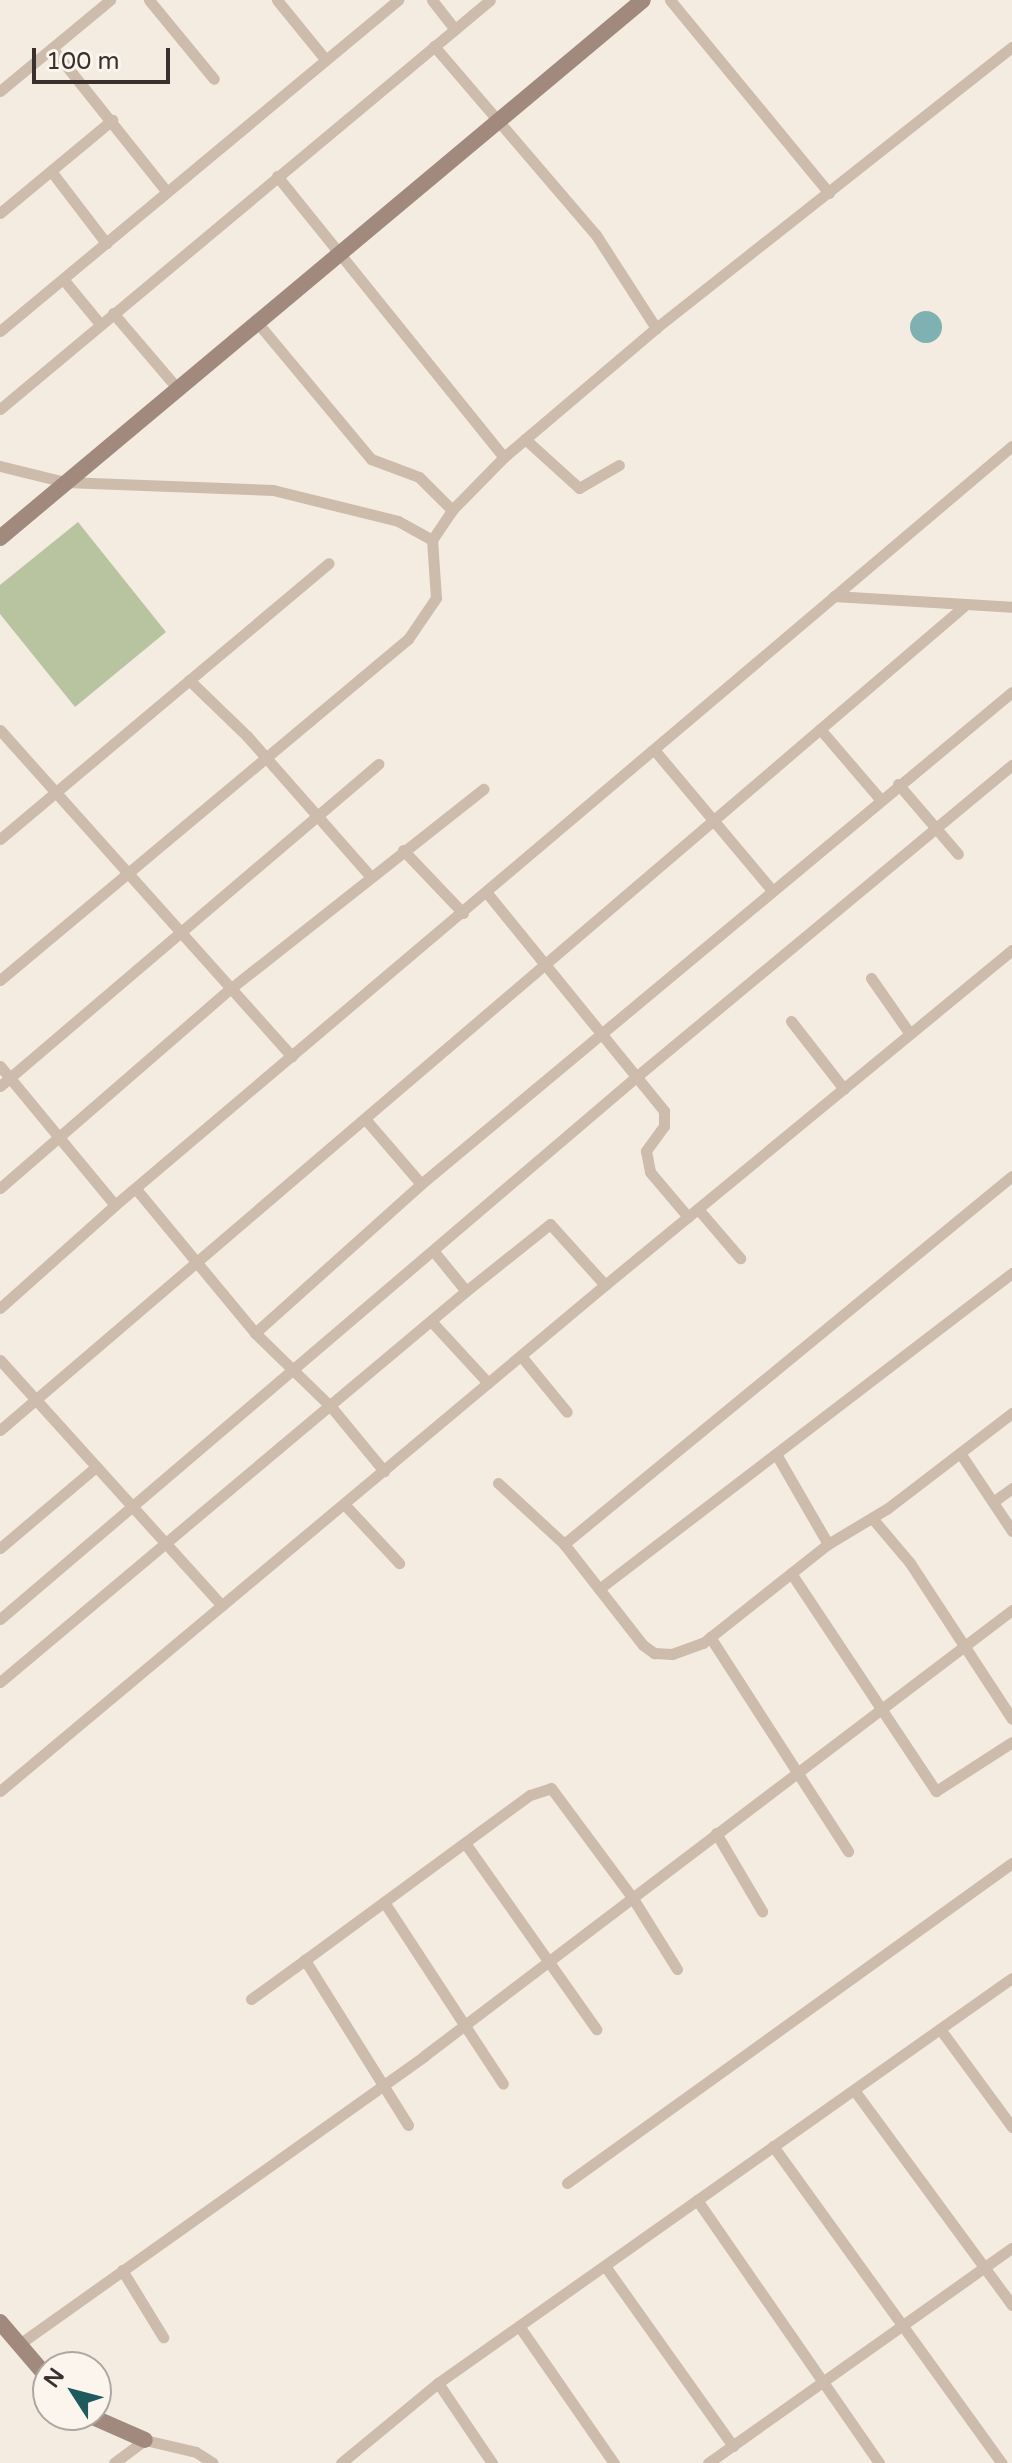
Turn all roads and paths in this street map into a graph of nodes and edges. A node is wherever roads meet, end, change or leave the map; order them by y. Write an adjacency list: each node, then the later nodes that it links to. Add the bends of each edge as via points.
1 (110, 0): 12 (street)
2 (149, 0): 14 (street)
3 (277, 0): 13 (street)
4 (398, 0): 13 (street)
5 (432, 0): 9 (street)
6 (490, 0): 9 (street)
7 (643, 0): 16 (street)
8 (670, 0): 21 (street)
9 (455, 29): 10 (street)
10 (434, 46): 16 (street); 19 (street)
11 (1012, 47): 21 (street)
12 (52, 48): 15 (street); 17 (street)
13 (326, 60): 20 (street)
14 (214, 79)
15 (0, 91)
16 (500, 117): 24 (street); 29 (street, via 596,235)
17 (112, 120): 18 (street); 20 (street)
18 (51, 171): 22 (street); 23 (street)
19 (277, 176): 24 (street); 26 (street)
20 (167, 192): 23 (street)
21 (829, 193): 29 (street)
22 (1, 210)
23 (106, 243): 25 (street)
24 (339, 253): 27 (street); 35 (street)
25 (63, 279): 28 (street); 30 (street)
26 (113, 313): 28 (street); 31 (street)
27 (256, 321): 31 (street); 39 (street, via 371,459 419,477)
28 (100, 324): 32 (street)
29 (656, 328): 33 (street)
30 (0, 331)
31 (177, 388): 38 (street)
32 (0, 409)
33 (525, 439): 35 (street); 36 (street, via 579,488)
34 (1012, 446): 43 (street)
35 (504, 457): 39 (street)
36 (619, 465)
37 (0, 466): 38 (street)
38 (65, 482): 40 (street); 41 (street, via 273,490 398,521)
39 (452, 510): 41 (street)
40 (0, 538)
41 (432, 540): 51 (street, via 436,598 408,639)
42 (329, 563): 46 (street)
43 (834, 596): 44 (street); 50 (street)
44 (963, 607): 45 (street); 48 (street)
45 (1012, 607)
46 (189, 680): 51 (street); 56 (street)
47 (1012, 692): 54 (street)
48 (820, 729): 57 (street); 59 (street)
49 (0, 730): 56 (street)
50 (656, 752): 59 (street); 67 (street)
51 (265, 757): 58 (street); 64 (street)
52 (378, 764): 58 (street)
53 (1012, 765): 60 (street)
54 (898, 784): 57 (street); 60 (street)
55 (483, 789): 62 (street)
56 (56, 792): 61 (street); 64 (street)
57 (880, 799): 66 (street)
58 (316, 817): 65 (street); 69 (street)
59 (712, 819): 66 (street); 71 (street)
60 (936, 828): 63 (street); 80 (street)
61 (0, 839)
62 (403, 850): 65 (street); 68 (street)
63 (958, 854)
64 (130, 871): 69 (street); 73 (street)
65 (370, 876): 74 (street)
66 (770, 888): 76 (street)
67 (487, 893): 68 (street); 71 (street)
68 (463, 913): 78 (street)
69 (179, 934): 74 (street); 81 (street)
70 (1012, 950): 77 (street)
71 (546, 964): 76 (street); 83 (street)
72 (871, 978): 77 (street)
73 (0, 980)
74 (230, 989): 78 (street); 84 (street)
75 (791, 1021): 82 (street)
76 (600, 1033): 80 (street); 86 (street)
77 (910, 1034): 82 (street)
78 (292, 1057): 88 (street)
79 (0, 1066): 81 (street)
80 (636, 1077): 90 (street, via 664,1111 664,1126 646,1151 650,1172); 91 (street)
81 (5, 1082): 84 (street)
82 (844, 1089): 90 (street)
83 (366, 1120): 86 (street); 93 (street)
84 (59, 1140): 87 (street); 89 (street)
85 (1012, 1176): 121 (street)
86 (421, 1184): 99 (street)
87 (0, 1188)
88 (136, 1189): 89 (street); 93 (street)
89 (115, 1205): 97 (street)
90 (693, 1213): 92 (street); 95 (street)
91 (435, 1253): 96 (street); 102 (street)
92 (740, 1258)
93 (195, 1263): 99 (street); 104 (street)
94 (1012, 1273): 110 (street)
95 (605, 1285): 96 (street, via 550,1224); 100 (street)
96 (466, 1291): 98 (street)
97 (0, 1308)
98 (431, 1321): 103 (street); 105 (street)
99 (255, 1333): 102 (street)
100 (521, 1356): 103 (street); 106 (street)
101 (0, 1360): 104 (street)
102 (295, 1372): 105 (street); 117 (street)
103 (488, 1383): 112 (street)
104 (37, 1397): 108 (street); 111 (street)
105 (332, 1408): 112 (street); 120 (street)
106 (567, 1412)
107 (1012, 1413): 109 (street)
108 (0, 1430)
109 (960, 1453): 115 (street); 118 (street)
110 (776, 1454): 122 (street); 126 (street)
111 (96, 1467): 117 (street); 123 (street)
112 (384, 1471): 116 (street)
113 (498, 1483): 121 (street)
114 (1012, 1488): 115 (street)
115 (993, 1502): 119 (street)
116 (344, 1504): 124 (street); 127 (street)
117 (131, 1509): 120 (street); 129 (street)
118 (872, 1518): 122 (street); 131 (street)
119 (1012, 1531)
120 (165, 1544): 127 (street); 132 (street)
121 (564, 1544): 126 (street)
122 (828, 1544): 125 (street)
123 (0, 1548)
124 (399, 1563)
125 (791, 1573): 130 (street); 133 (street)
126 (599, 1589): 130 (street, via 654,1653 672,1654)
127 (222, 1606): 137 (street)
128 (1012, 1610): 131 (street)
129 (0, 1619)
130 (710, 1637): 136 (street)
131 (964, 1645): 133 (street); 134 (street)
132 (0, 1682)
133 (881, 1707): 135 (street, via 936,1791); 136 (street)
134 (1012, 1719)
135 (1012, 1742)
136 (799, 1769): 138 (street); 140 (street)
137 (0, 1791)
138 (716, 1833): 142 (street); 144 (street)
139 (465, 1843): 142 (street, via 530,1795 551,1788); 143 (street); 146 (street)
140 (848, 1851)
141 (1012, 1863): 159 (street)
142 (632, 1897): 146 (street); 147 (street)
143 (384, 1902): 145 (street); 150 (street)
144 (762, 1911)
145 (305, 1960): 149 (street); 154 (street)
146 (549, 1961): 150 (street); 151 (street)
147 (677, 1969)
148 (1012, 1978): 152 (street)
149 (251, 1999)
150 (465, 2025): 153 (street); 154 (street)
151 (596, 2029)
152 (940, 2029): 155 (street); 157 (street)
153 (503, 2084)
154 (383, 2085): 156 (street); 164 (street)
155 (854, 2090): 158 (street); 163 (street)
156 (408, 2125)
157 (1012, 2127)
158 (773, 2146): 160 (street); 167 (street)
159 (567, 2183)
160 (697, 2200): 162 (street); 173 (street)
161 (1012, 2248): 163 (street)
162 (605, 2266): 168 (street); 176 (street)
163 (984, 2267): 165 (street); 167 (street)
164 (122, 2270): 169 (street); 170 (street)
165 (1012, 2305)
166 (0, 2322): 170 (street)
167 (903, 2324): 173 (street); 184 (street)
168 (519, 2326): 172 (street); 181 (street)
169 (163, 2337)
170 (18, 2345): 171 (street)
171 (32, 2360)
172 (438, 2383): 179 (street); 180 (street)
173 (821, 2383): 176 (street); 183 (street)
174 (112, 2426): 175 (street)
175 (145, 2440): 177 (street); 178 (street, via 196,2452)
176 (733, 2446): 182 (street)
177 (114, 2463)
178 (213, 2463)
179 (341, 2463)
180 (492, 2463)
181 (614, 2463)
182 (708, 2463)
183 (879, 2463)
184 (1002, 2463)

